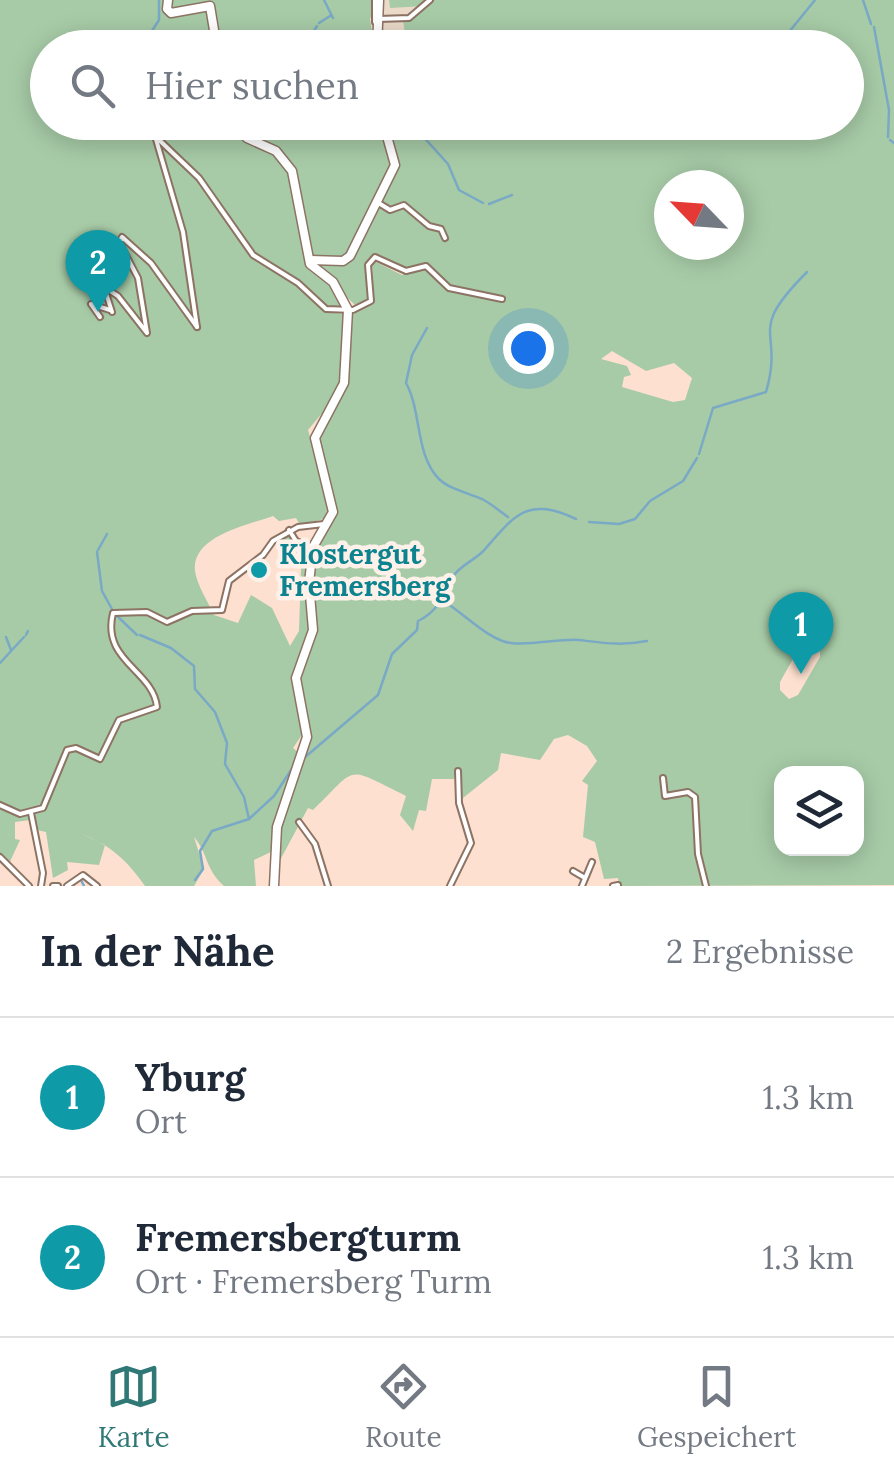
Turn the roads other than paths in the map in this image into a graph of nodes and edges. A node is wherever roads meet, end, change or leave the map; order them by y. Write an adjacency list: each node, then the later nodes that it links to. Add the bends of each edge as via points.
1 (168, 0): 4 (main road, via 171,13 210,6)
2 (430, 0): 3 (street, via 409,18)
3 (377, 10)
4 (214, 30)
5 (153, 140): 14 (street, via 167,165 183,232 197,328 124,237 120,242 138,278 148,334 108,288 103,290 112,312 89,306)
6 (161, 140): 13 (street, via 199,178 260,261 298,282 326,309)
7 (251, 140): 11 (main road, via 276,151 292,170)
8 (389, 140): 9 (main road, via 396,160)
9 (377, 202): 10 (street, via 390,210 404,205 441,229); 11 (main road, via 347,259)
10 (444, 238)
11 (310, 260): 13 (main road)
12 (502, 299): 13 (street, via 449,288 426,266 406,271 374,256 368,265 371,301)
13 (348, 310): 15 (main road, via 342,389 315,435 332,498)
14 (100, 317)
15 (326, 524): 16 (street); 17 (main road)
16 (289, 530): 17 (street); 21 (street, via 229,581 222,610 192,611 167,622 147,612 113,613 117,651 146,682 158,707 119,720 100,759 67,750 50,798)
17 (313, 547): 31 (main road, via 313,630 296,678 308,729 277,827)
18 (458, 771): 33 (street, via 471,843)
19 (663, 778): 35 (street, via 665,796 695,797)
20 (0, 804): 21 (street)
21 (31, 813): 29 (street)
22 (300, 822): 32 (street)
23 (0, 857): 28 (street)
24 (592, 862): 26 (street)
25 (573, 871): 26 (street)
26 (585, 878): 34 (street)
27 (96, 885): 30 (street, via 78,875)
28 (29, 886)
29 (41, 886)
30 (66, 886)
31 (274, 886)
32 (328, 886)
33 (450, 886)
34 (582, 886)
35 (706, 886)

